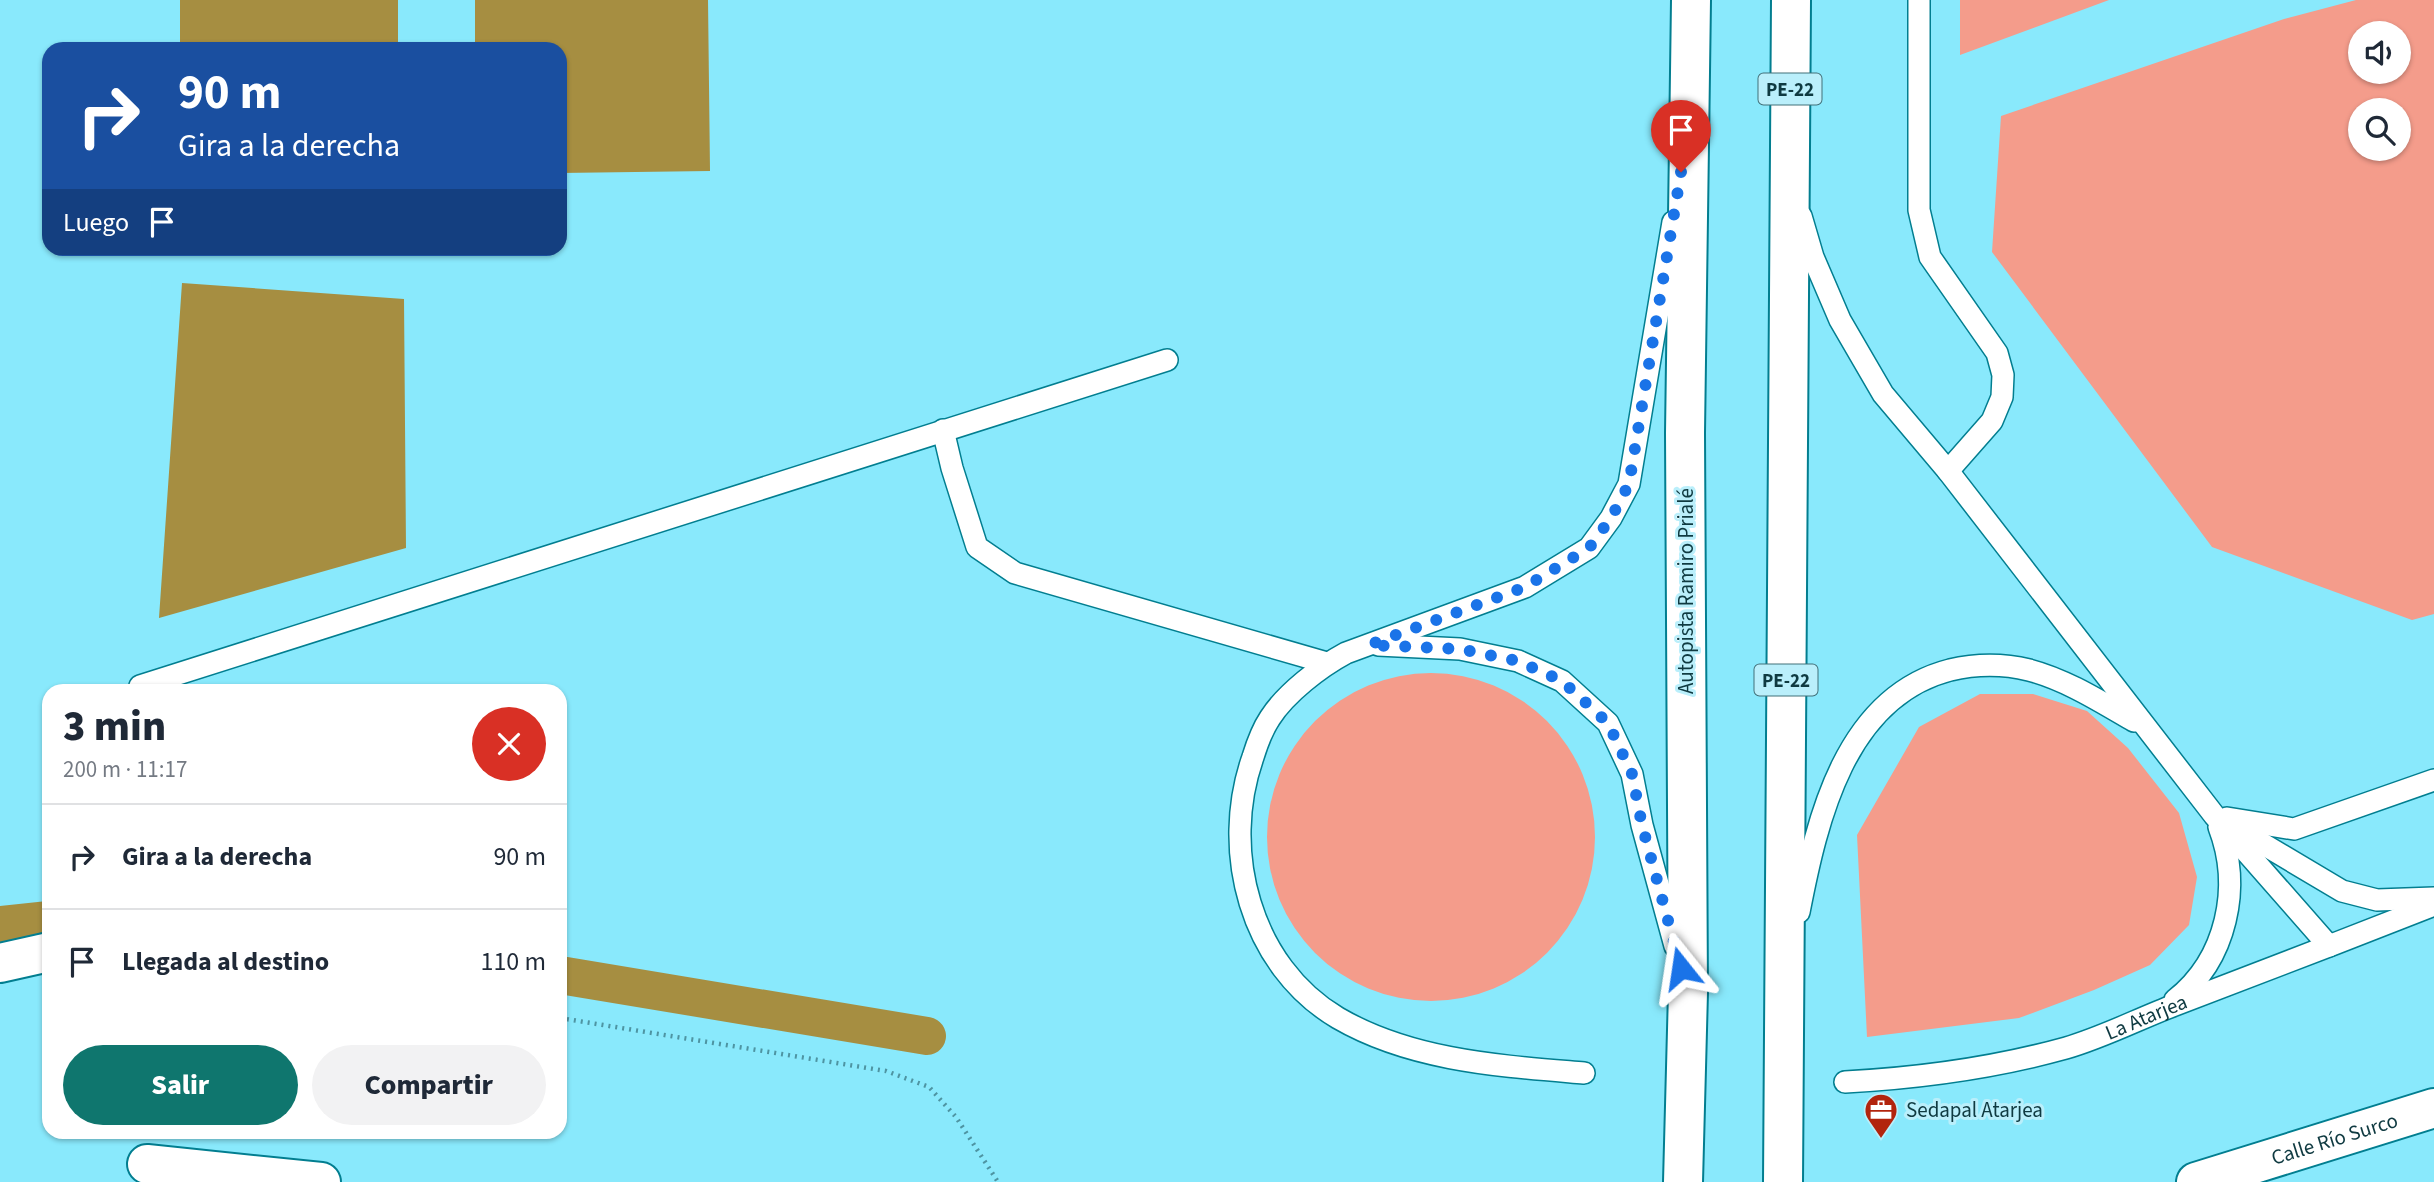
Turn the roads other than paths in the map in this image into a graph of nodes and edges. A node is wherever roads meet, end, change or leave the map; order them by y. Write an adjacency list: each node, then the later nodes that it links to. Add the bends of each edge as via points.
1 (1690, 0): 4 (main road, Autopista Ramiro Prialé)
2 (1791, 0): 5 (main road, PE-22)
3 (1919, 0): 8 (lane, via 1919,210 1930,257 1997,353 2003,374 2002,397 1992,421)
4 (1690, 120): 9 (lane, via 1629,484 1611,518 1589,548 1525,587); 20 (main road, Autopista Ramiro Prialé, via 1685,433)
5 (1789, 177): 8 (lane, via 1813,257 1840,320 1883,394); 21 (main road, PE-22)
6 (1167, 360): 7 (lane)
7 (943, 430): 10 (lane, via 976,547 1015,573); 11 (lane)
8 (1948, 471): 12 (lane)
9 (1369, 645): 10 (lane); 20 (lane, via 1460,649 1518,661 1562,681 1608,723 1632,774)
10 (1327, 663): 23 (lane, via 1270,718 1247,773 1240,804 1240,860 1246,891 1267,945 1301,989 1337,1017 1392,1043 1473,1061)
11 (146, 684)
12 (2143, 725): 14 (lane); 21 (lane, via 2055,678 1998,666 1968,666 1941,673 1890,699 1850,750 1835,783 1808,869)
13 (2434, 780): 14 (lane, via 2294,829)
14 (2214, 815): 15 (lane, via 2342,891 2377,900); 17 (lane); 22 (lane, via 2227,849 2230,909 2208,964 2192,987)
15 (2434, 898)
16 (2434, 905): 17 (lane, La Atarjea)
17 (2329, 946): 22 (lane, La Atarjea)
18 (42, 954): 19 (main road)
19 (0, 963)
20 (1688, 992): 28 (main road, Autopista Ramiro Prialé)
21 (1784, 994): 29 (main road, PE-22)
22 (2162, 1009): 24 (lane, La Atarjea, via 2064,1048 1977,1068)
23 (1584, 1073)
24 (1845, 1082)
25 (2434, 1108): 30 (main road, Calle Río Surco)
26 (147, 1159): 27 (main road)
27 (321, 1182)
28 (1683, 1182)
29 (1783, 1182)
30 (2196, 1182)

